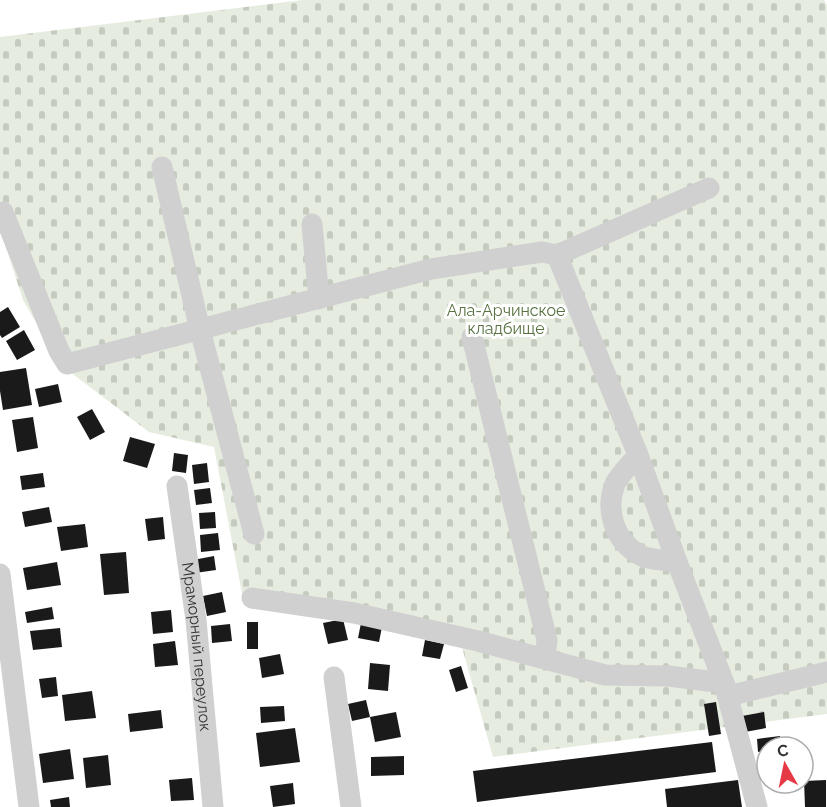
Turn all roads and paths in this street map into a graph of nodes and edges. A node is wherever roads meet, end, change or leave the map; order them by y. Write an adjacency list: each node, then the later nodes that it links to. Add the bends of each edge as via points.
1 (162, 167): 7 (street)
2 (709, 188): 5 (street)
3 (3, 212): 7 (street, via 67,364)
4 (312, 224): 6 (street)
5 (557, 255): 6 (street, via 542,252 431,270); 9 (street)
6 (319, 299): 7 (street)
7 (200, 330): 11 (street)
8 (472, 337): 15 (street, via 547,640)
9 (638, 455): 12 (street); 12 (street, via 616,482 610,507 615,528 626,544 642,556)
10 (177, 486): 20 (street, Мраморный переулок, via 196,620)
11 (254, 534)
12 (677, 561): 18 (street)
13 (0, 574): 19 (street)
14 (252, 598): 15 (street, via 354,614)
15 (545, 658): 18 (street, via 604,675 668,676)
16 (827, 672): 18 (street)
17 (334, 677): 21 (street)
18 (726, 689): 22 (street)
19 (29, 807)
20 (213, 807)
21 (351, 807)
22 (757, 807)

